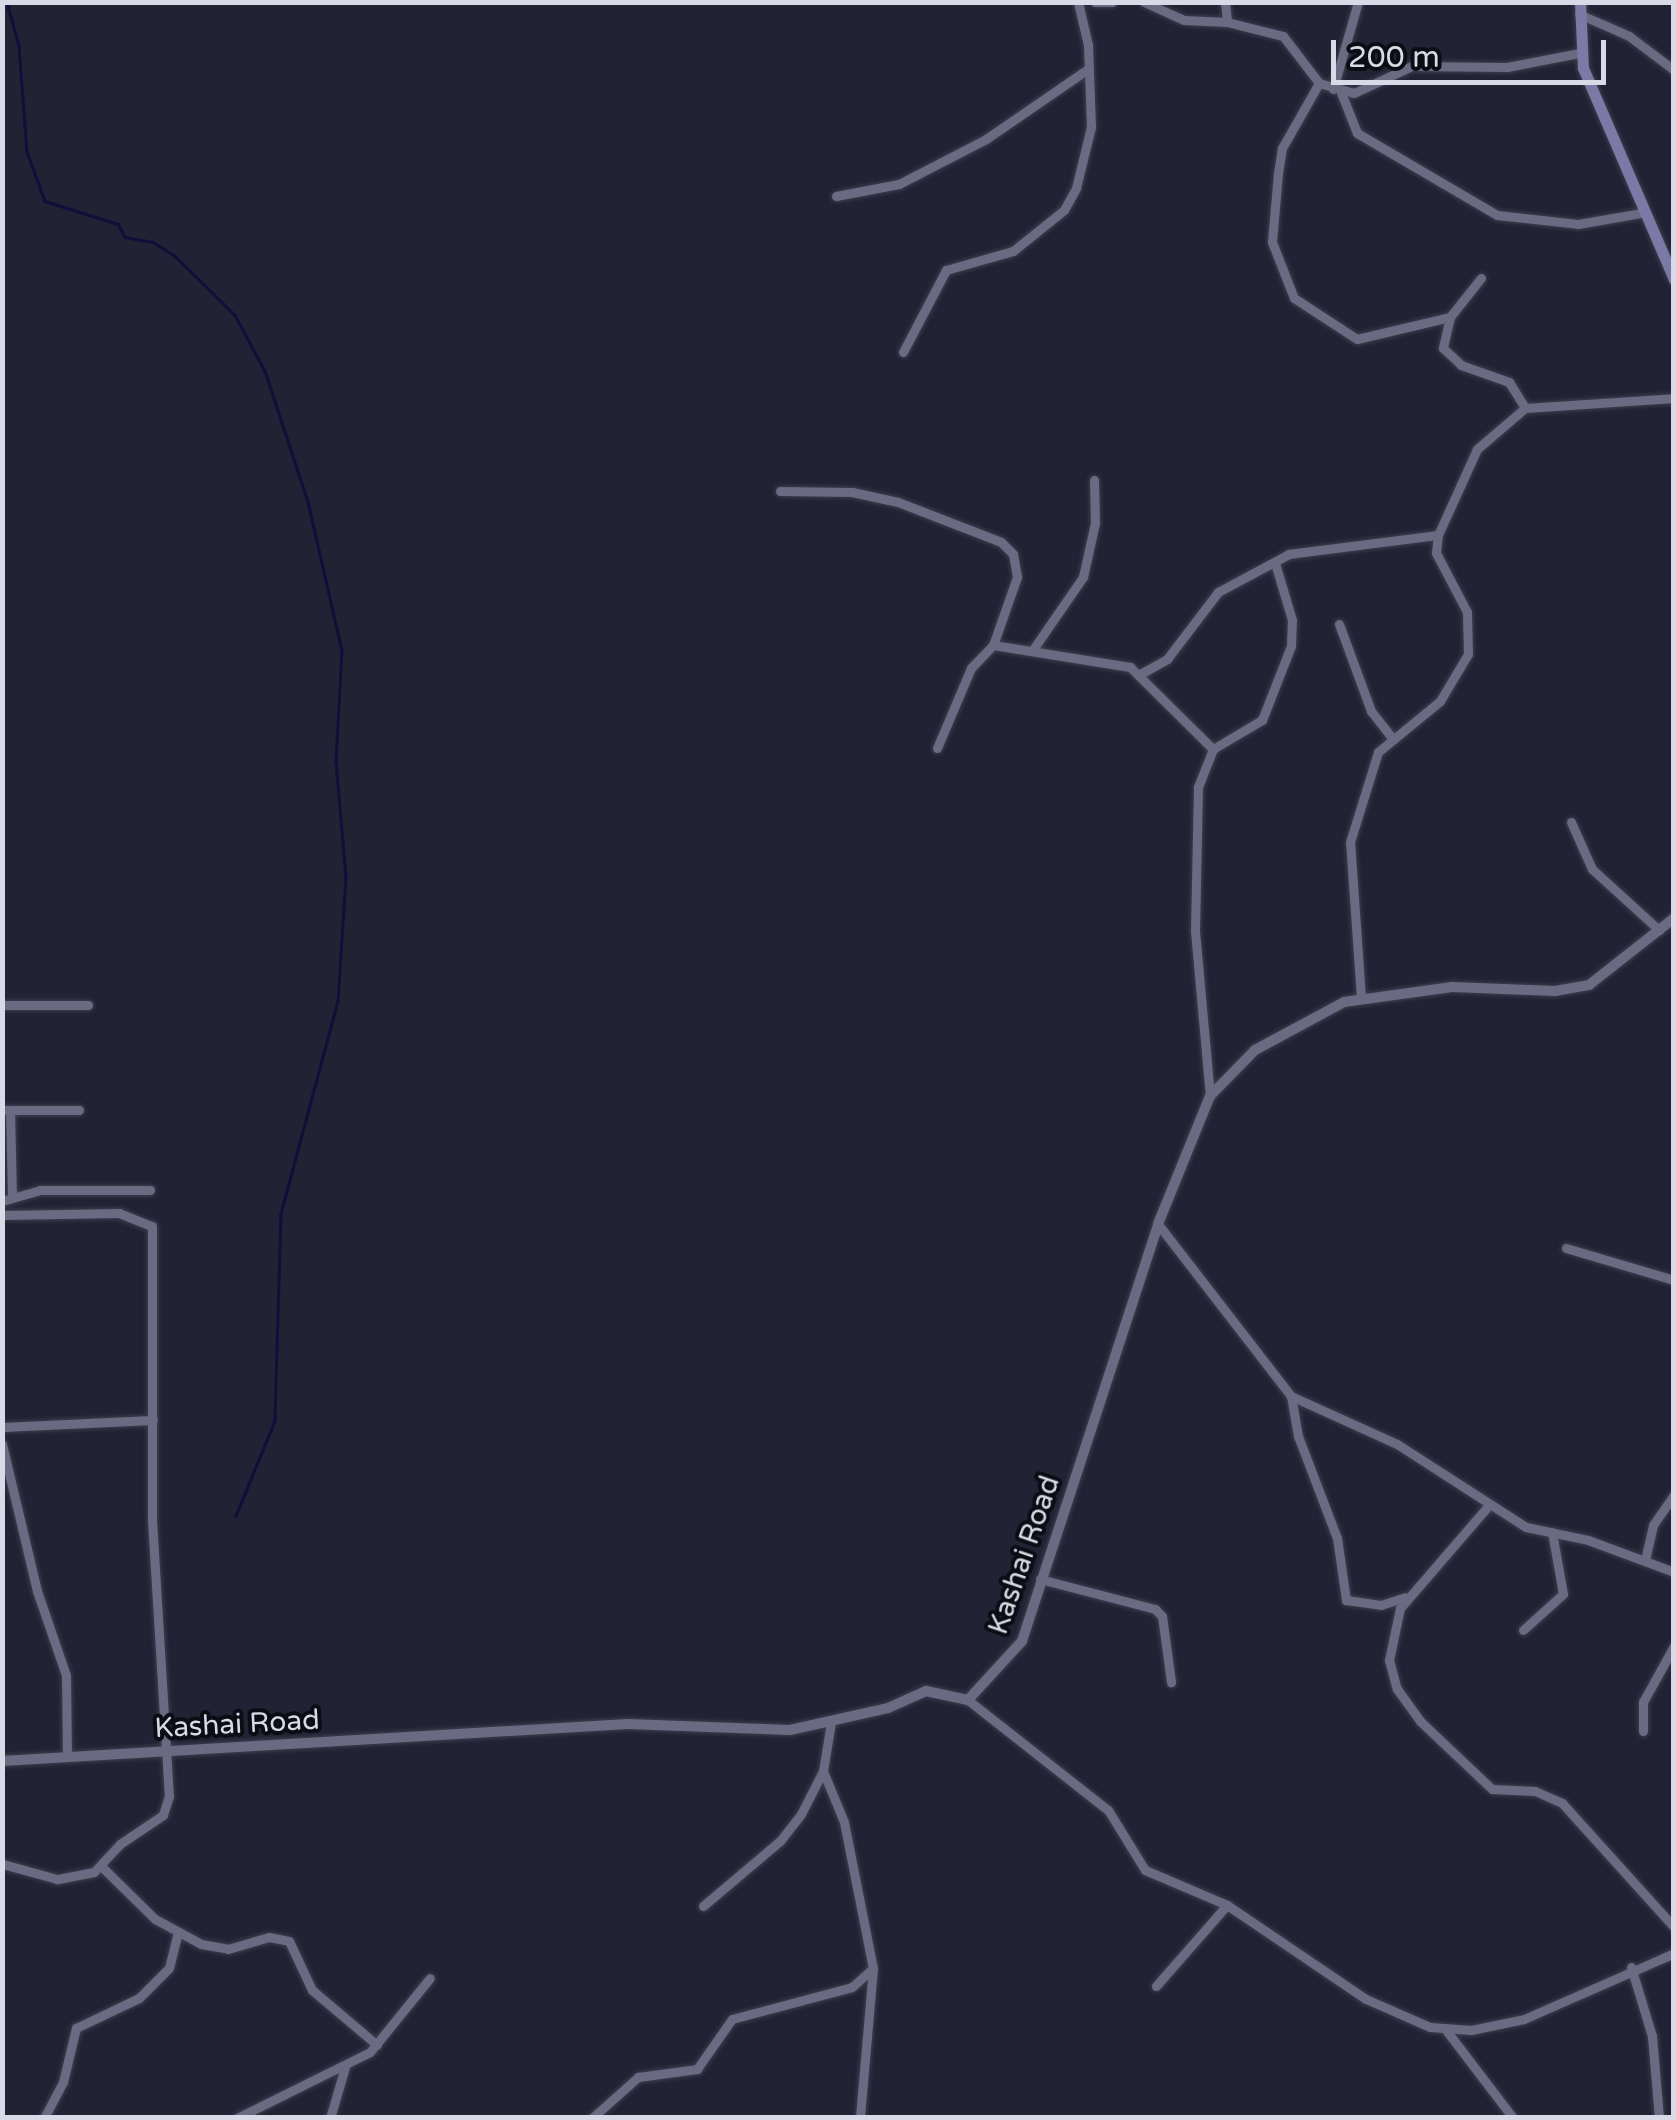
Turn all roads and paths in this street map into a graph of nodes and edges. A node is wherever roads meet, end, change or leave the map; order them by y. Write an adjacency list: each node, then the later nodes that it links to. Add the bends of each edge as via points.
1 (1078, 2): 10 (street)
2 (1095, 2): 3 (street)
3 (1112, 2)
4 (1144, 2): 8 (street, via 1184,20)
5 (1225, 2): 8 (street)
6 (1358, 2): 13 (street)
7 (1580, 8): 9 (main road); 11 (street)
8 (1226, 22): 12 (street, via 1283,36)
9 (1579, 53): 13 (street, via 1507,67 1412,66 1362,92); 15 (main road)
10 (1088, 69): 14 (street, via 986,139 899,184); 19 (street, via 1086,162 1064,210 1004,256 946,270)
11 (1674, 70)
12 (1319, 83): 13 (street); 18 (street, via 1288,132 1278,173 1272,242 1294,298 1357,340)
13 (1337, 90): 15 (street, via 1357,133 1496,215 1578,224)
14 (836, 196)
15 (1642, 212): 17 (main road)
16 (1481, 278): 18 (street)
17 (1674, 279)
18 (1450, 317): 21 (street, via 1442,340 1447,354 1509,382)
19 (903, 352)
20 (1674, 398): 21 (street)
21 (1525, 408): 24 (street, via 1477,449)
22 (1094, 480): 28 (street, via 1095,523 1083,577)
23 (780, 491): 27 (street, via 852,492 898,502 1000,542 1013,554 1017,578)
24 (1438, 535): 25 (street, via 1315,548); 30 (street, via 1438,565 1469,620 1468,654 1452,686)
25 (1275, 562): 29 (street, via 1218,592 1179,645); 32 (street, via 1292,620 1291,646 1262,720)
26 (1340, 624): 30 (street, via 1371,711)
27 (993, 645): 28 (street); 31 (street, via 971,668)
28 (1034, 648): 29 (street)
29 (1142, 673): 32 (street)
30 (1393, 739): 36 (street, via 1378,752 1348,856)
31 (937, 748)
32 (1214, 749): 39 (street, via 1198,787 1195,868)
33 (1571, 822): 35 (street, via 1592,868)
34 (1674, 918): 35 (street, Kashai Road)
35 (1659, 930): 36 (street, Kashai Road, via 1589,986 1555,992 1452,988)
36 (1361, 998): 39 (street, Kashai Road, via 1290,1026)
37 (2, 1005): 38 (street)
38 (88, 1005)
39 (1210, 1096): 45 (street, Kashai Road)
40 (6, 1110): 41 (street); 43 (street)
41 (79, 1110)
42 (150, 1190): 43 (street, via 68,1188)
43 (7, 1198)
44 (2, 1216): 49 (street, via 119,1212 152,1226)
45 (1158, 1224): 48 (street); 57 (street, Kashai Road)
46 (1566, 1248): 47 (street)
47 (1674, 1280)
48 (1291, 1396): 53 (street, via 1396,1444); 58 (street, via 1298,1436 1337,1538 1346,1600 1381,1605)
49 (152, 1420): 50 (street); 65 (street, via 154,1595)
50 (3, 1424)
51 (2, 1444): 66 (street, via 37,1590 66,1675)
52 (1674, 1495): 55 (street, via 1654,1524)
53 (1489, 1505): 54 (street); 58 (street)
54 (1552, 1532): 55 (street); 59 (street, via 1563,1594)
55 (1646, 1560): 56 (street)
56 (1674, 1572)
57 (1040, 1578): 61 (street, via 1155,1610 1162,1616); 62 (street, Kashai Road, via 1022,1641)
58 (1407, 1596): 73 (street, via 1392,1629 1389,1660 1398,1689 1420,1721 1492,1789 1535,1791 1562,1803)
59 (1522, 1630)
60 (1674, 1646): 64 (street, via 1643,1702)
61 (1172, 1682)
62 (968, 1700): 63 (street, Kashai Road, via 926,1692); 71 (street, via 1108,1810 1145,1870)
63 (831, 1722): 65 (street, Kashai Road, via 790,1730 628,1724); 68 (street)
64 (1643, 1731)
65 (167, 1751): 66 (street, Kashai Road); 70 (street, via 168,1807)
66 (67, 1754): 67 (street, Kashai Road)
67 (2, 1761)
68 (823, 1771): 72 (street, via 780,1841); 76 (street, via 844,1822)
69 (2, 1864): 70 (street, via 58,1880)
70 (102, 1867): 74 (street)
71 (1227, 1905): 79 (street); 80 (street, via 1366,1999)
72 (703, 1906)
73 (1674, 1926)
74 (178, 1932): 81 (street, via 214,1949 277,1936 289,1940 312,1990); 83 (street, via 169,1968 139,1998 76,2028 63,2082)
75 (1674, 1952): 77 (street)
76 (873, 1968): 86 (street, via 852,1987 742,2014 697,2070 638,2077); 87 (street)
77 (1631, 1968): 80 (street, via 1524,2019); 89 (street, via 1657,2066)
78 (430, 1978): 81 (street)
79 (1156, 1986)
80 (1446, 2030): 88 (street)
81 (376, 2045): 82 (street)
82 (345, 2066): 84 (street); 85 (street)
83 (44, 2118)
84 (237, 2118)
85 (330, 2118)
86 (592, 2118)
87 (860, 2118)
88 (1513, 2118)
89 (1659, 2118)

